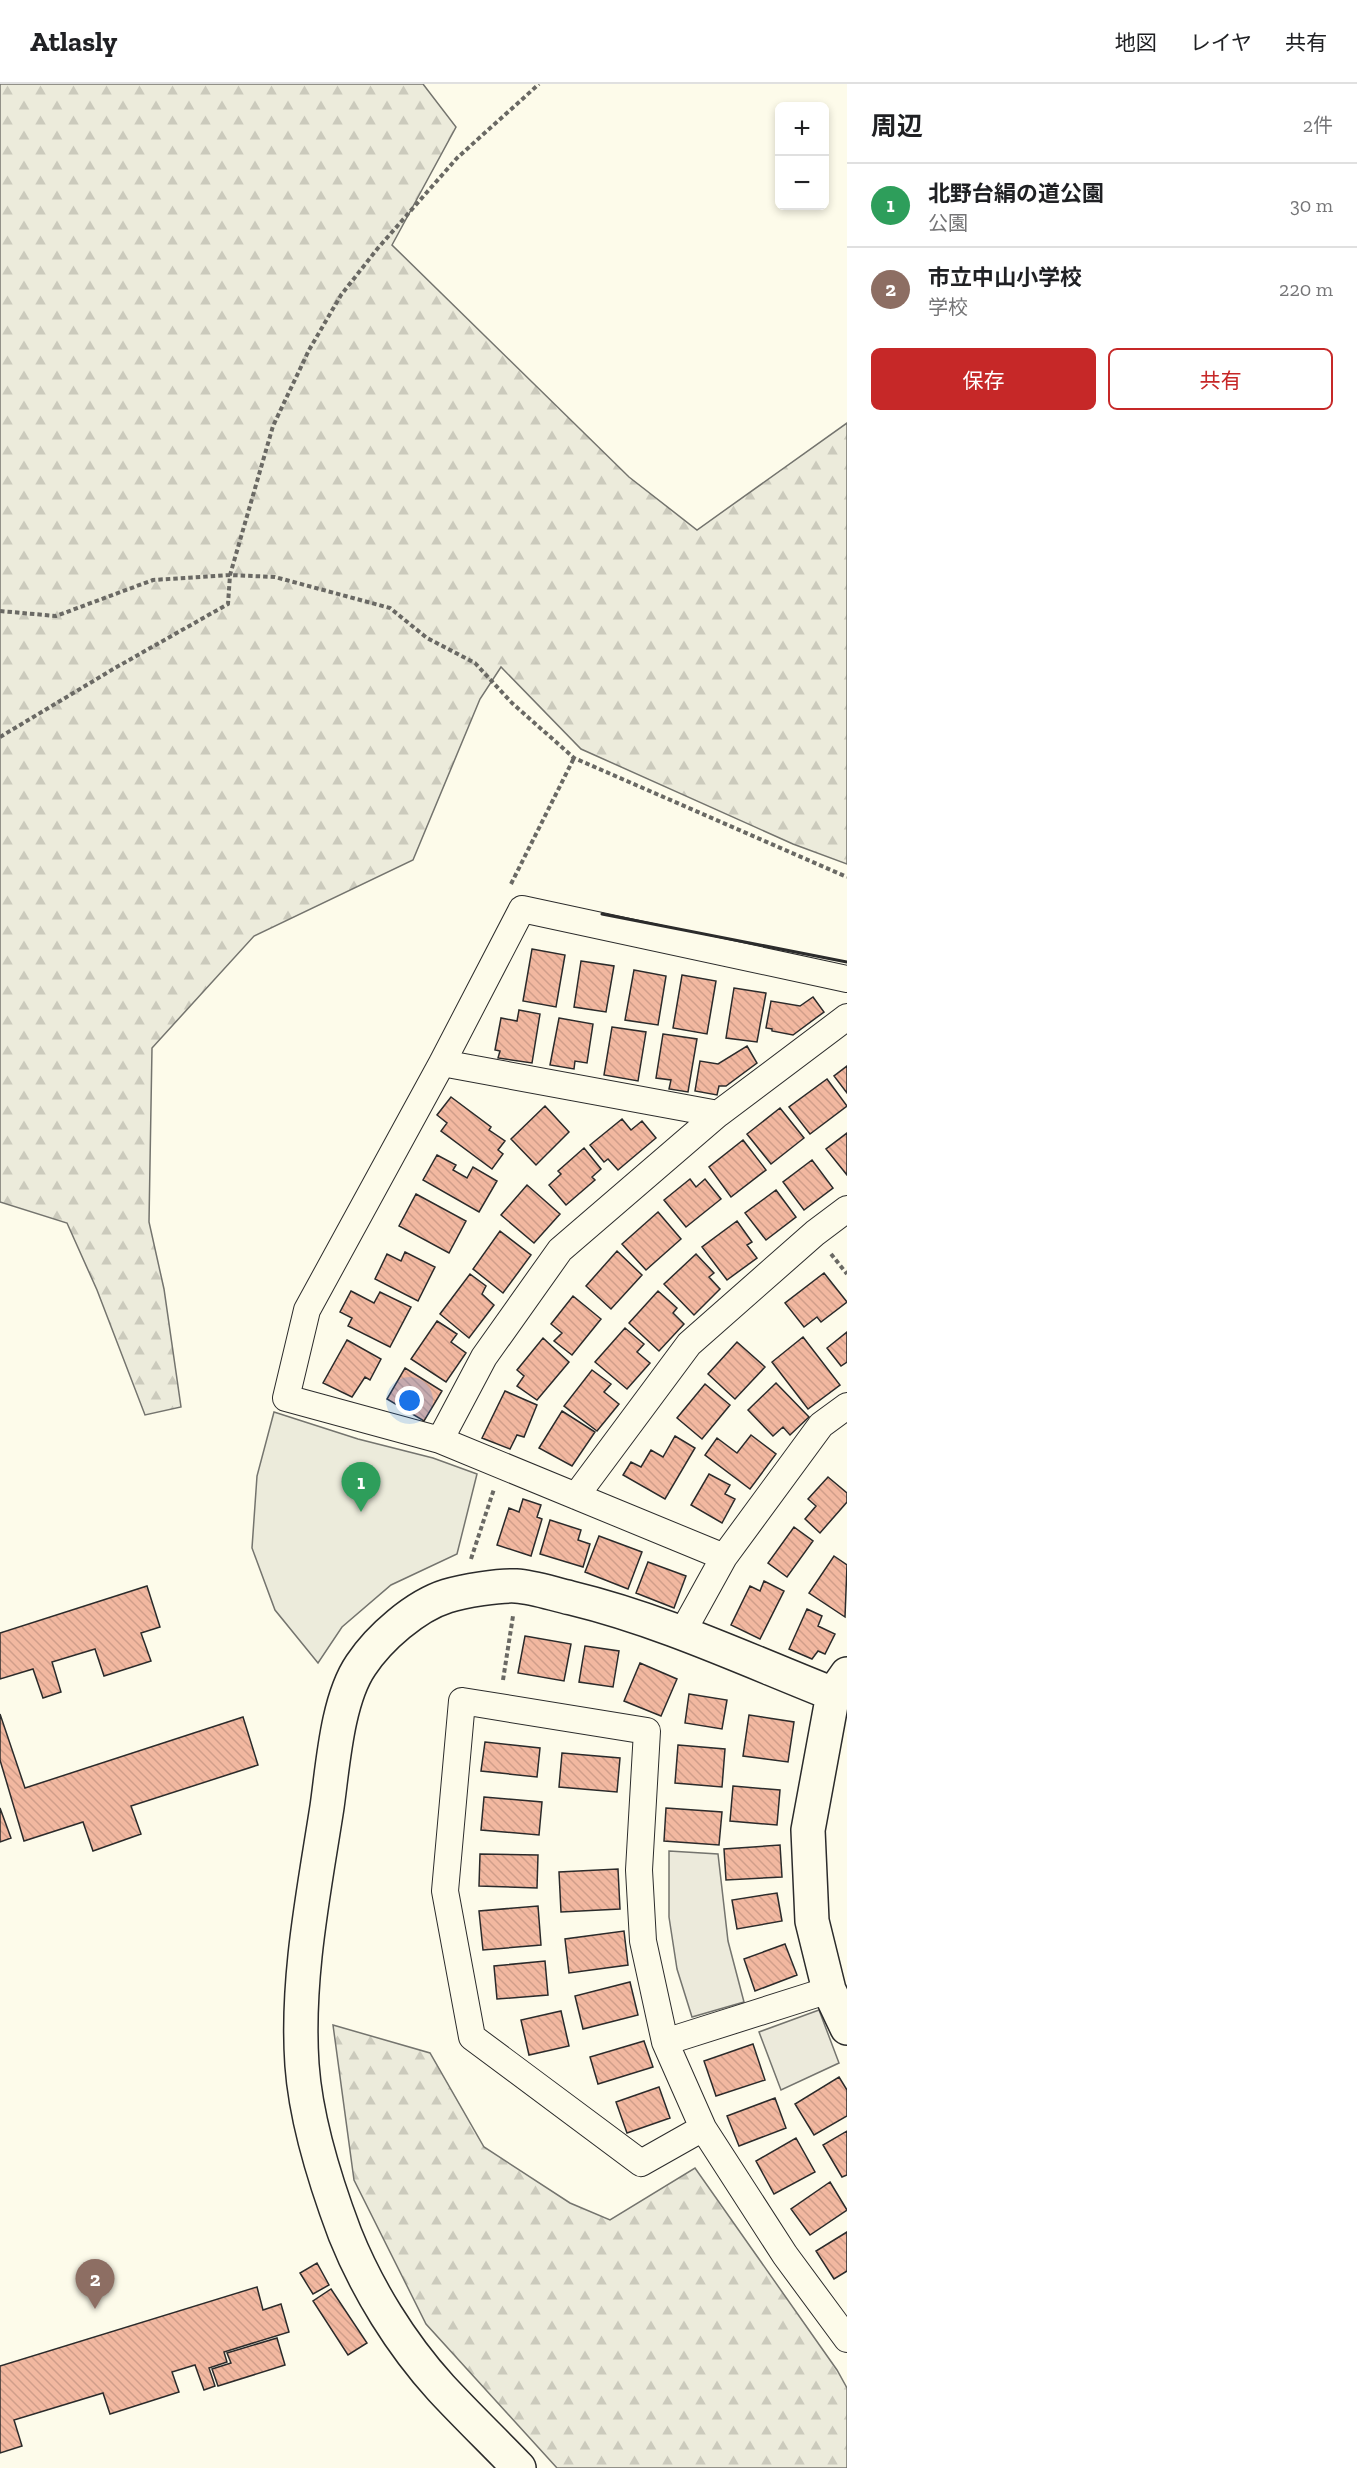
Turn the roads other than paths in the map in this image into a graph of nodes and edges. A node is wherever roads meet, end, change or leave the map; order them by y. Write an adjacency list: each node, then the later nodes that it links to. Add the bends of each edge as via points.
1 (847, 979): 3 (street, via 522,909)
2 (847, 1017): 4 (street)
3 (442, 1063): 4 (street); 7 (street, via 308,1310 286,1398)
4 (718, 1114): 7 (street, via 560,1250 484,1357)
5 (847, 1209): 8 (street, via 688,1344)
6 (847, 1406): 9 (street, via 821,1425)
7 (440, 1440): 8 (street)
8 (576, 1496): 9 (street)
9 (724, 1557): 10 (street)
10 (682, 1633): 11 (street); 17 (street, via 607,1607 518,1586 446,1596 399,1622 359,1666 341,1712 302,1993 302,2066 312,2126 326,2182 368,2285 439,2386)
11 (840, 1684): 12 (street, via 808,1830 812,1921)
12 (829, 1990): 13 (street); 14 (street)
13 (847, 2028)
14 (665, 2042): 15 (street); 15 (street, via 643,1941 639,1870 646,1731 462,1701 445,1891 472,2037 642,2163)
15 (703, 2128): 16 (street, via 785,2255)
16 (847, 2339)
17 (519, 2468)

